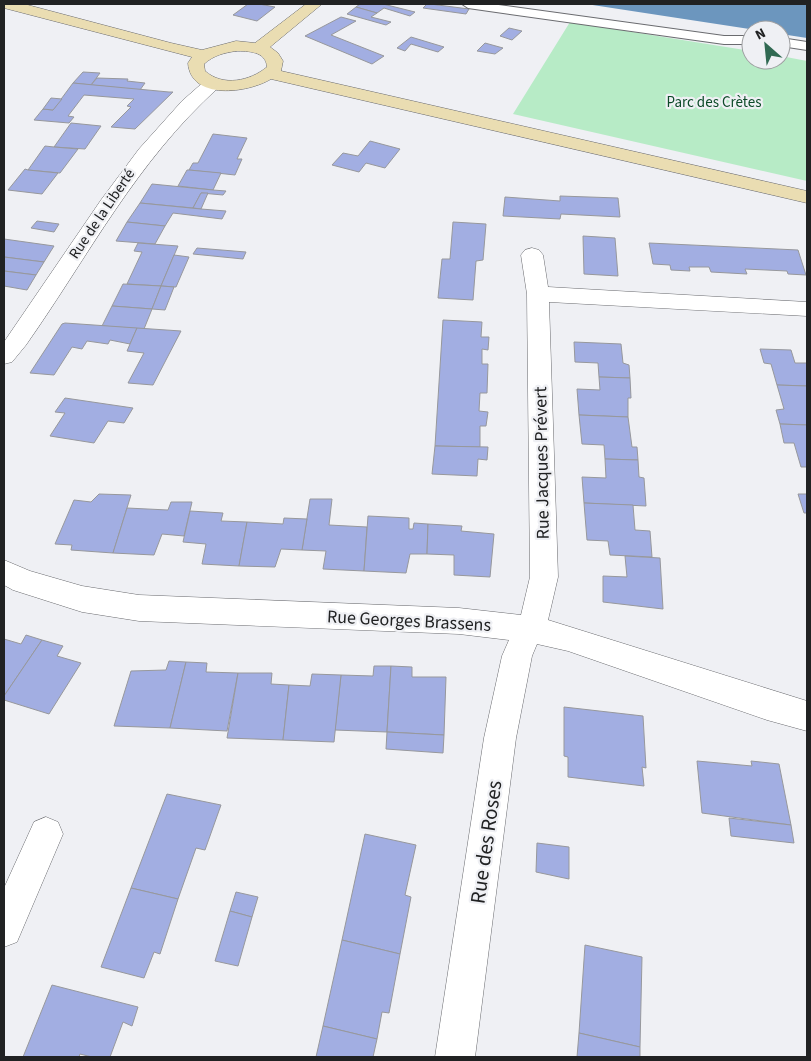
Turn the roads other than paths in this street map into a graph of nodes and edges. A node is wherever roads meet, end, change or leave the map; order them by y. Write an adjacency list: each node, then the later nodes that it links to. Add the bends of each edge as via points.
1 (8, 4): 8 (main road, via 169,48)
2 (315, 4): 7 (main road)
3 (468, 4): 4 (lane)
4 (741, 40)
5 (791, 44): 6 (lane)
6 (807, 46)
7 (258, 48): 8 (main road, via 236,46); 9 (main road, via 273,56 275,68)
8 (205, 54): 10 (main road, via 196,63 197,73)
9 (270, 74): 10 (main road, via 244,84); 11 (main road)
10 (213, 83): 15 (street, Rue de la Liberté, via 172,120 137,163)
11 (807, 197)
12 (532, 255): 13 (street, Rue Jacques Prévert)
13 (538, 294): 14 (street); 17 (street, Rue Jacques Prévert, via 544,577 537,612)
14 (807, 309)
15 (4, 356)
16 (4, 572): 17 (street, Rue Georges Brassens, via 82,599 139,608 459,621)
17 (528, 629): 18 (street, Rue Georges Brassens, via 568,638); 21 (street, Rue des Roses, via 517,656 500,738)
18 (807, 716)
19 (46, 834): 20 (street)
20 (4, 929)
21 (455, 1057)

